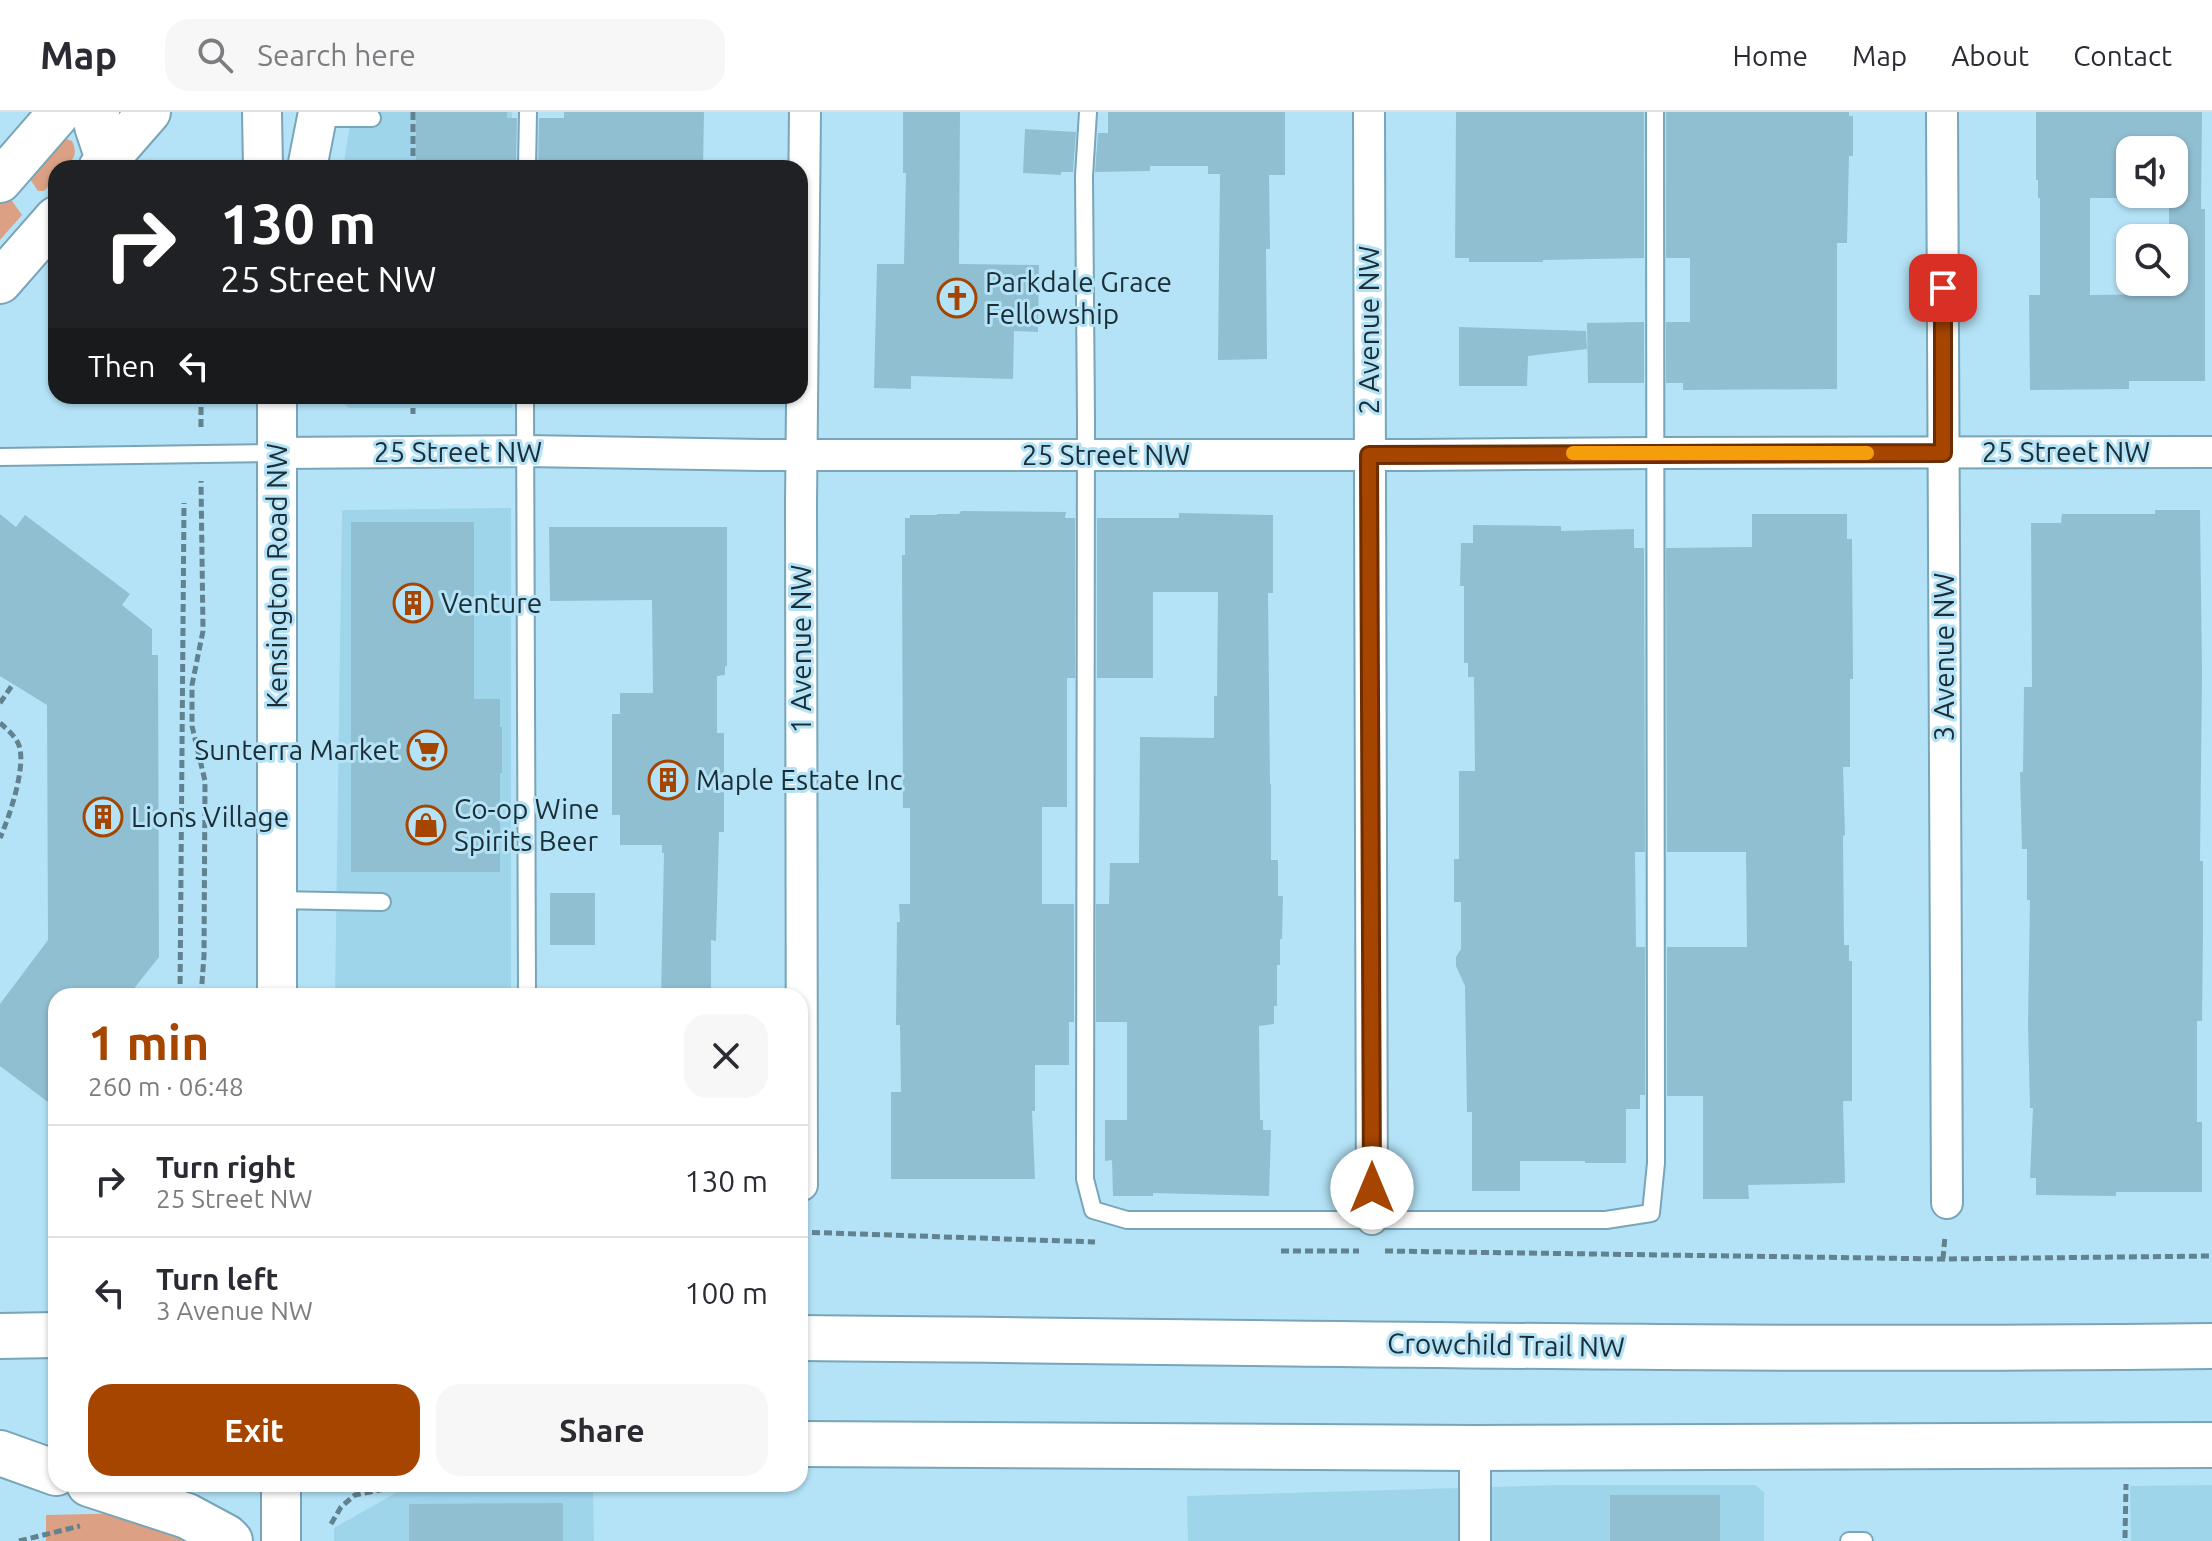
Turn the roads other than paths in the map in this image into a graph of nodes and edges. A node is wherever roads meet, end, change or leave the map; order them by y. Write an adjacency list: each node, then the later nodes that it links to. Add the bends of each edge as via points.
1 (60, 112): 19 (main road)
2 (98, 112): 13 (main road)
3 (149, 112): 14 (main road)
4 (262, 112): 15 (street)
5 (528, 112): 17 (lane)
6 (805, 112): 18 (street, 1 Avenue NW)
7 (1088, 112): 30 (lane)
8 (1369, 112): 32 (street, 2 Avenue NW)
9 (1655, 112): 28 (lane)
10 (1942, 112): 29 (street, 3 Avenue NW)
11 (317, 115): 12 (lane); 16 (street)
12 (372, 118)
13 (104, 160)
14 (111, 160)
15 (263, 160)
16 (309, 160)
17 (527, 160)
18 (805, 160)
19 (0, 181)
20 (48, 232): 21 (main road)
21 (0, 282)
22 (277, 404): 27 (street, Kensington Road NW)
23 (525, 404): 25 (lane)
24 (802, 404): 31 (street, 1 Avenue NW)
25 (526, 451): 27 (street, 25 Street NW); 31 (street, 25 Street NW); 37 (lane)
26 (2212, 452): 29 (street, 25 Street NW)
27 (278, 453): 33 (lane, 25 Street NW); 34 (street, Kensington Road NW)
28 (1655, 453): 29 (street, 25 Street NW); 32 (street, 25 Street NW); 40 (lane, via 1656,1163 1651,1213 1606,1220)
29 (1943, 453): 39 (street, 3 Avenue NW)
30 (1086, 454): 31 (street, 25 Street NW); 32 (street, 25 Street NW); 40 (lane, via 1085,1179 1093,1210 1127,1220)
31 (802, 455): 38 (street, 1 Avenue NW)
32 (1369, 455): 40 (street, 2 Avenue NW)
33 (0, 457)
34 (276, 900): 35 (lane); 36 (street, Kensington Road NW)
35 (382, 902)
36 (277, 988)
37 (527, 988)
38 (801, 988)
39 (1947, 1203)
40 (1372, 1219)
41 (48, 1335): 42 (highway)
42 (0, 1336)
43 (808, 1338): 44 (highway, Crowchild Trail NW, via 1606,1347)
44 (2212, 1346)
45 (808, 1444): 49 (highway)
46 (2212, 1445): 49 (highway)
47 (0, 1447): 48 (highway)
48 (48, 1447)
49 (1475, 1448): 56 (street)
50 (0, 1453): 51 (highway)
51 (48, 1470)
52 (114, 1492): 54 (highway, via 187,1516)
53 (281, 1492): 55 (street)
54 (230, 1541)
55 (281, 1541)
56 (1475, 1541)
57 (1849, 1541): 58 (lane)
58 (1864, 1541)

